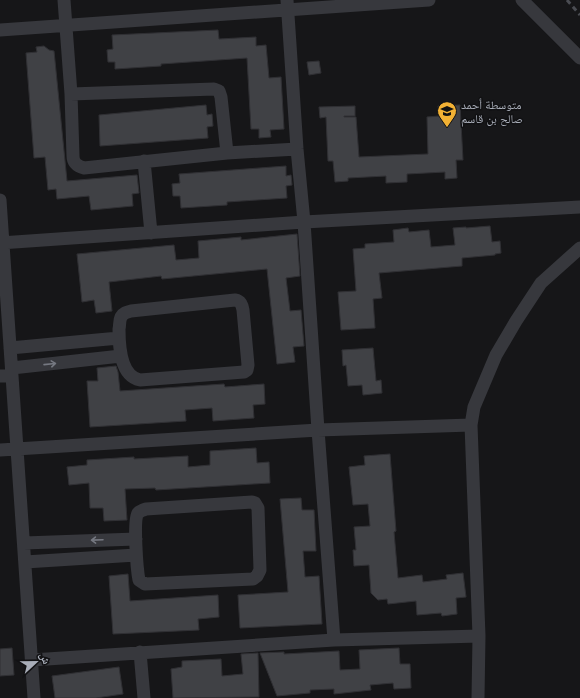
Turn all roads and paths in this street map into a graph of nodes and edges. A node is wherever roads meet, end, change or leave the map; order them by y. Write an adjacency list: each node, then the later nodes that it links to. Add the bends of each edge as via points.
1 (64, 0): 5 (street)
2 (429, 0): 4 (street)
3 (522, 0): 7 (street)
4 (288, 5): 5 (street); 9 (street)
5 (65, 25): 6 (street); 8 (street)
6 (0, 30)
7 (580, 58)
8 (71, 94): 10 (street, via 214,89 219,91 221,96); 11 (street, via 72,156 77,166 84,168)
9 (297, 149): 10 (street); 14 (street)
10 (227, 153): 11 (street)
11 (144, 161): 15 (street)
12 (0, 200): 16 (street)
13 (580, 207): 14 (street)
14 (304, 222): 15 (street); 23 (street)
15 (151, 233): 16 (street)
16 (1, 243): 19 (street)
17 (580, 248): 22 (street, via 541,283 516,321 496,354 474,407)
18 (119, 338): 19 (street); 20 (street); 20 (street, via 120,319 126,312 237,300 242,305 248,366 247,370 241,373 140,380 132,377)
19 (10, 348): 21 (street)
20 (121, 356): 21 (street, one-way to 20)
21 (8, 373): 24 (street)
22 (471, 425): 23 (street); 30 (street)
23 (318, 430): 24 (street); 31 (street)
24 (17, 449): 25 (street); 27 (street)
25 (0, 450)
26 (136, 539): 27 (street, one-way to 27); 28 (street); 28 (street, via 136,517 146,509 252,502 258,508 260,570 258,576 253,579 145,584 139,580)
27 (24, 544): 29 (street)
28 (136, 555): 29 (street)
29 (25, 562): 33 (street)
30 (479, 636): 31 (street); 36 (street)
31 (334, 640): 32 (street)
32 (140, 652): 33 (street); 35 (street)
33 (32, 660): 34 (street)
34 (34, 698)
35 (144, 698)
36 (478, 698)

